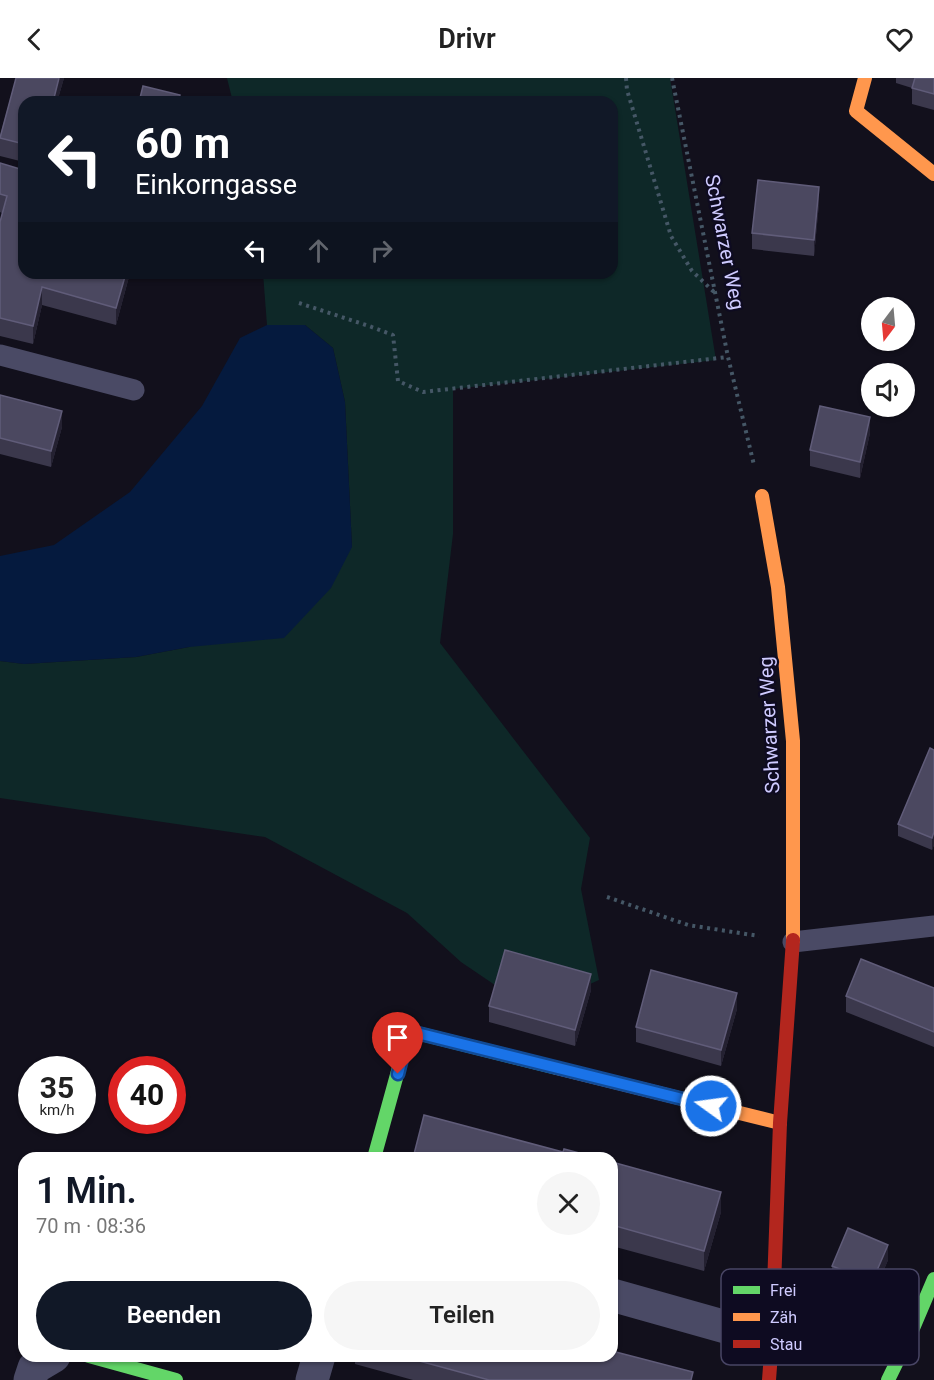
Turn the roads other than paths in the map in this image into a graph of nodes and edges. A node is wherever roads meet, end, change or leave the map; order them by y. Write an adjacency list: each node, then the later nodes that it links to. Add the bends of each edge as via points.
1 (865, 78): 2 (street, via 856,111)
2 (934, 174)
3 (0, 355): 4 (lane)
4 (134, 390)
5 (762, 496): 7 (street, Schwarzer Weg, via 778,587 793,741)
6 (934, 926): 7 (lane)
7 (793, 942): 8 (street, Schwarzer Weg)
8 (780, 1123): 9 (street, via 409,1031); 10 (street, Schwarzer Weg)
9 (376, 1152)
10 (775, 1269)
11 (934, 1279): 13 (street)
12 (618, 1297): 14 (street)
13 (919, 1314)
14 (721, 1326)
15 (44, 1362): 20 (street, via 34,1368)
16 (111, 1362): 21 (street)
17 (317, 1362): 22 (street)
18 (770, 1365): 23 (street, Schwarzer Weg)
19 (895, 1365): 24 (street)
20 (30, 1380)
21 (176, 1380)
22 (312, 1380)
23 (769, 1380)
24 (888, 1380)

